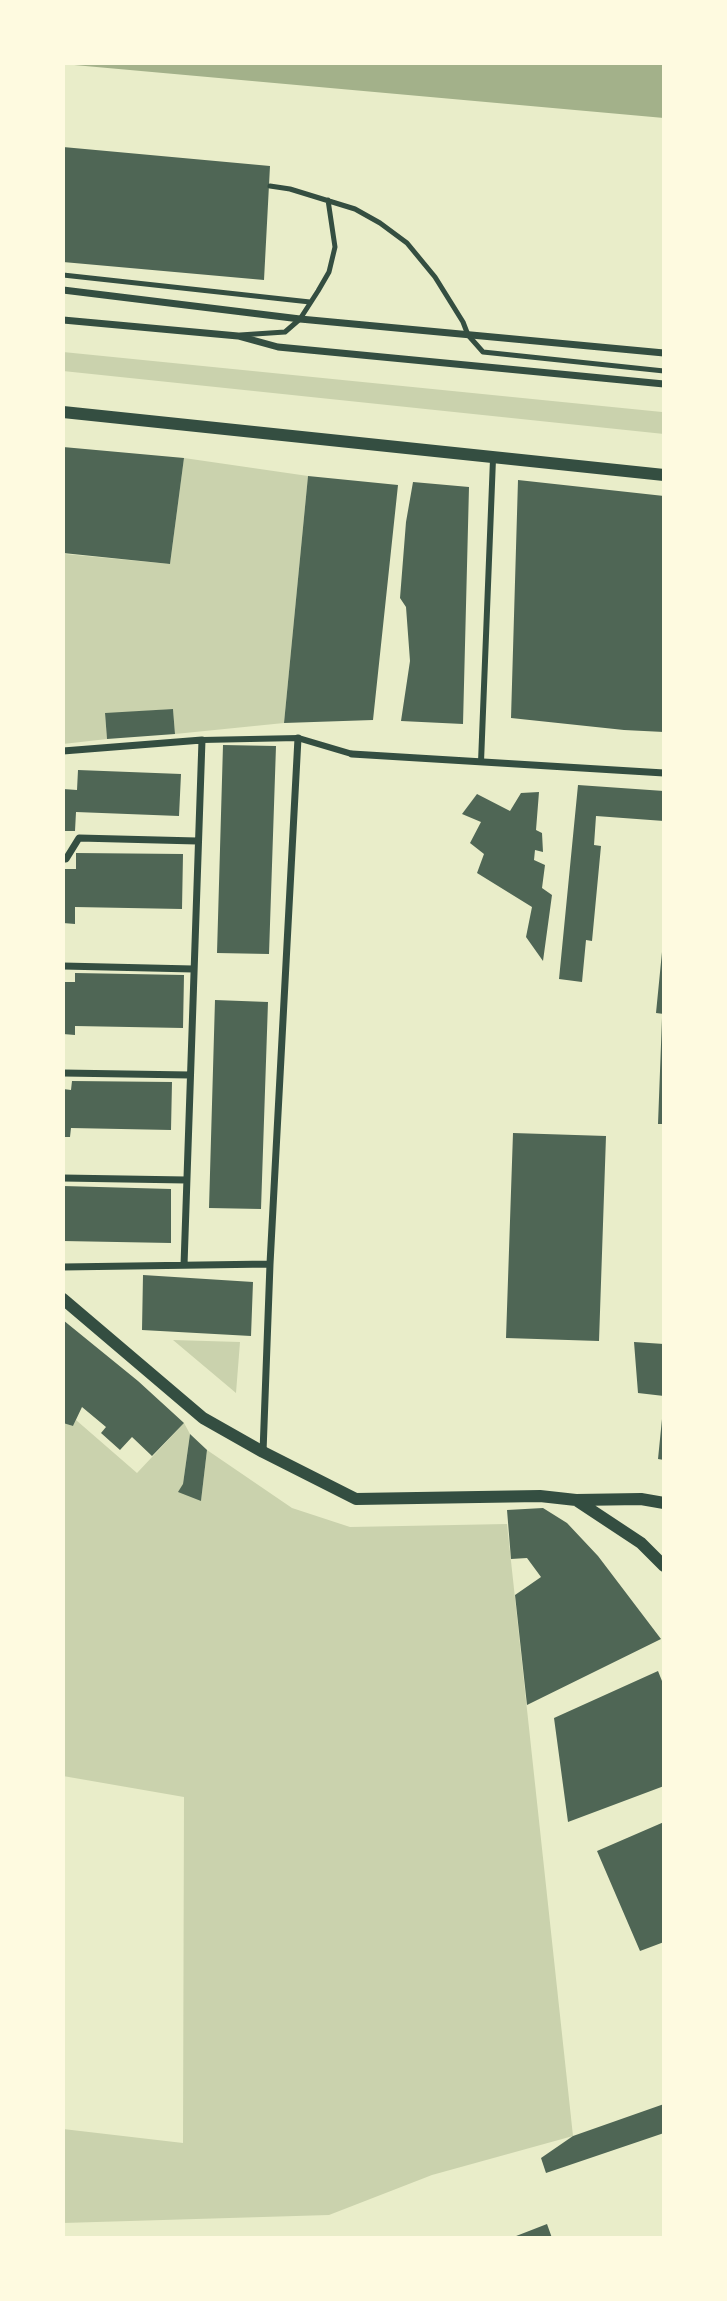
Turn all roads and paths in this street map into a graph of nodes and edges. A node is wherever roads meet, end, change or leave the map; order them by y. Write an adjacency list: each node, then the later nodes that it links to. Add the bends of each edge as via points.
1 (270, 186): 2 (lane)
2 (328, 201): 5 (lane, via 335,247 329,272); 9 (lane, via 355,209 407,243 435,277)
3 (63, 275): 5 (lane)
4 (63, 290): 6 (street)
5 (310, 302): 6 (lane)
6 (300, 319): 8 (lane, via 285,332); 9 (street)
7 (63, 320): 8 (street)
8 (237, 335): 12 (street, via 278,347)
9 (468, 335): 10 (street); 11 (lane, via 483,352)
10 (664, 353)
11 (664, 371)
12 (664, 384)
13 (63, 412): 14 (street)
14 (493, 459): 15 (street); 20 (street)
15 (664, 475)
16 (298, 738): 17 (street); 19 (street); 30 (street)
17 (202, 740): 18 (street); 22 (street)
18 (63, 751)
19 (352, 754): 20 (street)
20 (481, 762): 21 (street)
21 (664, 773)
22 (197, 841): 23 (street, via 79,838); 25 (street)
23 (63, 859)
24 (63, 966): 25 (street)
25 (193, 969): 27 (street)
26 (63, 1073): 27 (street)
27 (190, 1075): 29 (street)
28 (63, 1178): 29 (street)
29 (186, 1180): 31 (street)
30 (270, 1264): 31 (street); 34 (street)
31 (184, 1265): 32 (street)
32 (63, 1267)
33 (63, 1299): 34 (street, via 203,1418)
34 (262, 1452): 35 (street, via 356,1499 540,1496)
35 (576, 1500): 36 (street); 37 (street, via 641,1543)
36 (664, 1503)
37 (664, 1566)

